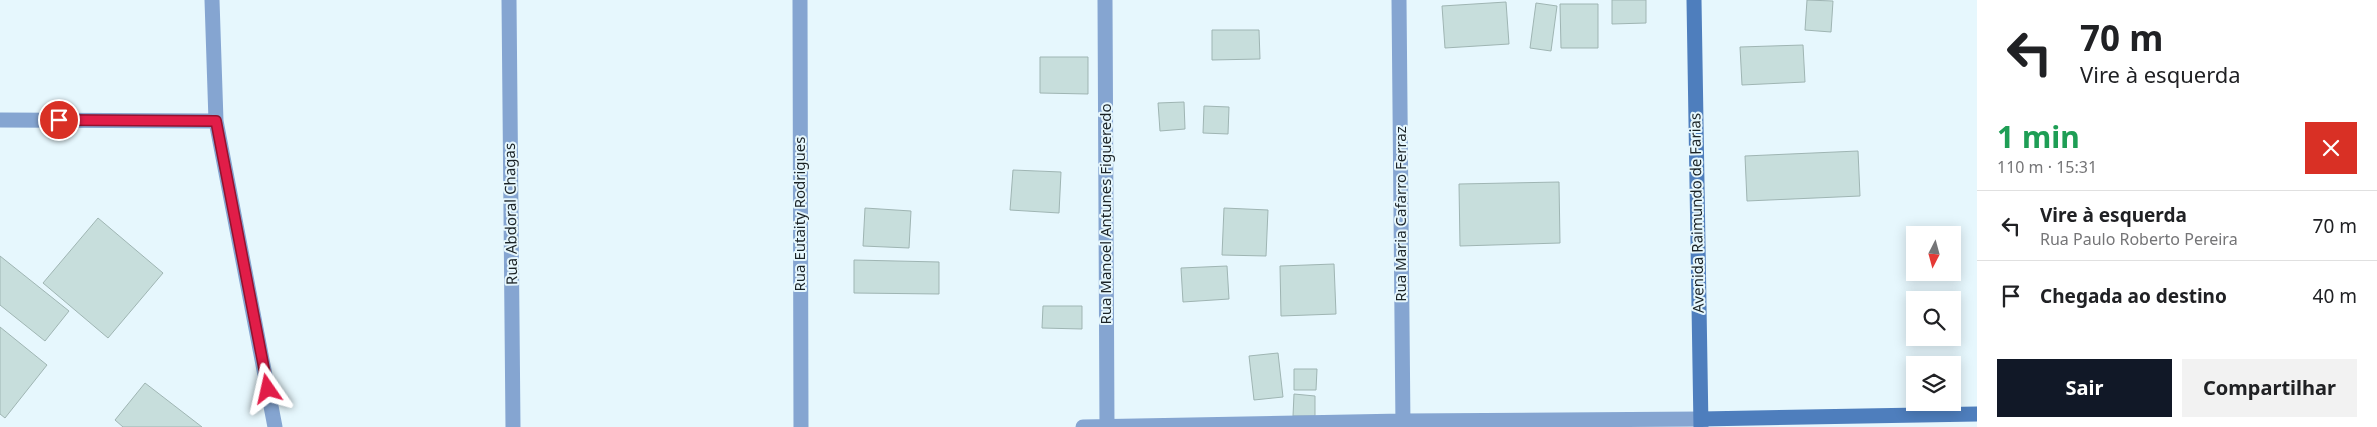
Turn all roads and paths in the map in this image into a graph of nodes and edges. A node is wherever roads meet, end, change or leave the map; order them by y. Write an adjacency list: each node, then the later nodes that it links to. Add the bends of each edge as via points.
1 (212, 0): 8 (street)
2 (509, 0): 13 (street, Rua Abdoral Chagas)
3 (800, 0): 14 (street, Rua Eutaity Rodrigues)
4 (1105, 0): 16 (street, Rua Manoel Antunes Figueredo)
5 (1399, 0): 11 (street, Rua Maria Cafarro Ferraz)
6 (1694, 0): 10 (street, Avenida Raimundo de Farias)
7 (0, 120): 8 (street)
8 (216, 121): 12 (street)
9 (1977, 414): 10 (street)
10 (1701, 423): 11 (street)
11 (1403, 424): 16 (street)
12 (275, 427)
13 (513, 427)
14 (801, 427)
15 (1083, 427): 16 (street)
16 (1107, 427)

